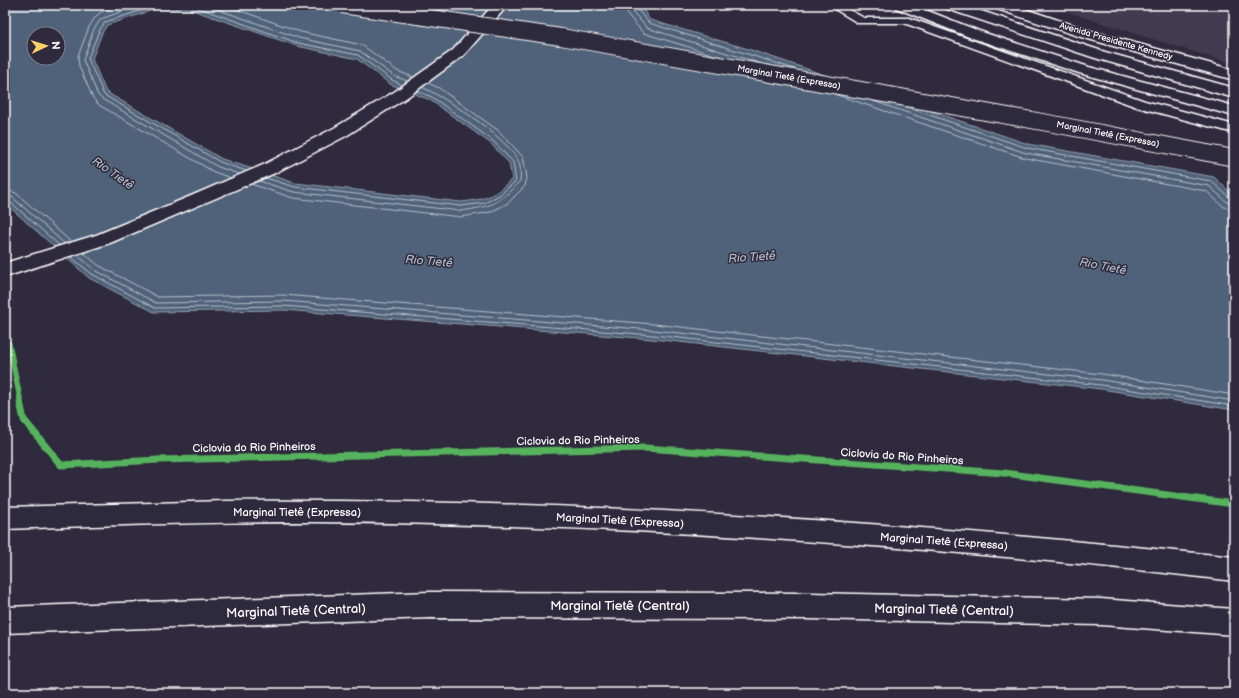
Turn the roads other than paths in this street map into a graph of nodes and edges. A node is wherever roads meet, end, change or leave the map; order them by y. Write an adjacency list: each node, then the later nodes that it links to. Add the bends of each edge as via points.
1 (342, 5): 11 (highway, Marginal Tietê (Expressa), bridge, via 561,37)
2 (501, 5): 12 (highway, via 458,53 400,95 340,132 269,169 198,200 102,239)
3 (833, 5): 10 (lane, via 862,21 905,20 1142,104)
4 (901, 5): 9 (highway, via 974,34 1084,70)
5 (949, 5): 8 (highway, via 1100,54)
6 (999, 5): 7 (highway, Avenida Presidente Kennedy, via 1086,34)
7 (1234, 75)
8 (1234, 93)
9 (1234, 111)
10 (1234, 129)
11 (1234, 158)
12 (5, 270)
13 (5, 518): 14 (highway, Marginal Tietê (Expressa), via 198,512 542,516 738,526 1032,548)
14 (1234, 569)
15 (1234, 622): 16 (highway, Marginal Tietê (Central), via 1100,612 809,606 430,605)
16 (10, 623)

